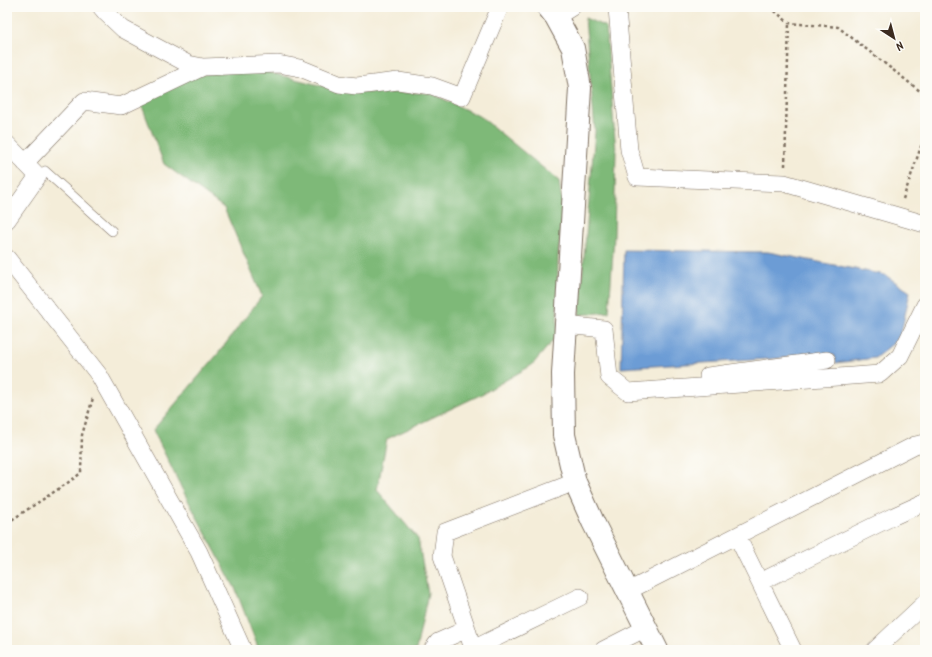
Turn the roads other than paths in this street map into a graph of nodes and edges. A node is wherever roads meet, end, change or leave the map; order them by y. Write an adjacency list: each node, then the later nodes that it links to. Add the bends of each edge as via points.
1 (102, 7): 5 (street, via 123,29 188,64)
2 (500, 7): 5 (street, via 462,97 432,86 398,81 357,86 339,84 300,68 278,64)
3 (616, 7): 10 (street, via 629,150 637,176 784,183)
4 (559, 10): 14 (street, via 573,48 580,88)
5 (203, 67): 7 (street, via 121,106 84,101)
6 (7, 144): 7 (street)
7 (25, 163): 8 (street)
8 (38, 176): 9 (street); 11 (lane, via 45,171)
9 (7, 220)
10 (925, 224)
11 (112, 231)
12 (7, 258): 27 (street, via 99,375 199,552)
13 (925, 305): 16 (street, via 900,356 880,374)
14 (565, 325): 16 (street, via 604,329 609,377 628,392); 18 (street, via 562,374 564,435)
15 (827, 360): 16 (street, via 650,383)
16 (648, 390)
17 (925, 442): 20 (street)
18 (575, 482): 22 (street); 26 (street, via 445,532 442,556)
19 (925, 502): 21 (street)
20 (737, 536): 21 (street); 22 (street)
21 (760, 582): 32 (street)
22 (628, 591): 25 (street)
23 (580, 597): 29 (street)
24 (925, 603): 33 (street)
25 (646, 628): 30 (street); 31 (street)
26 (467, 629): 28 (street, via 438,642); 29 (street)
27 (242, 650)
28 (432, 650)
29 (473, 650)
30 (603, 650)
31 (657, 650)
32 (793, 650)
33 (875, 650)

